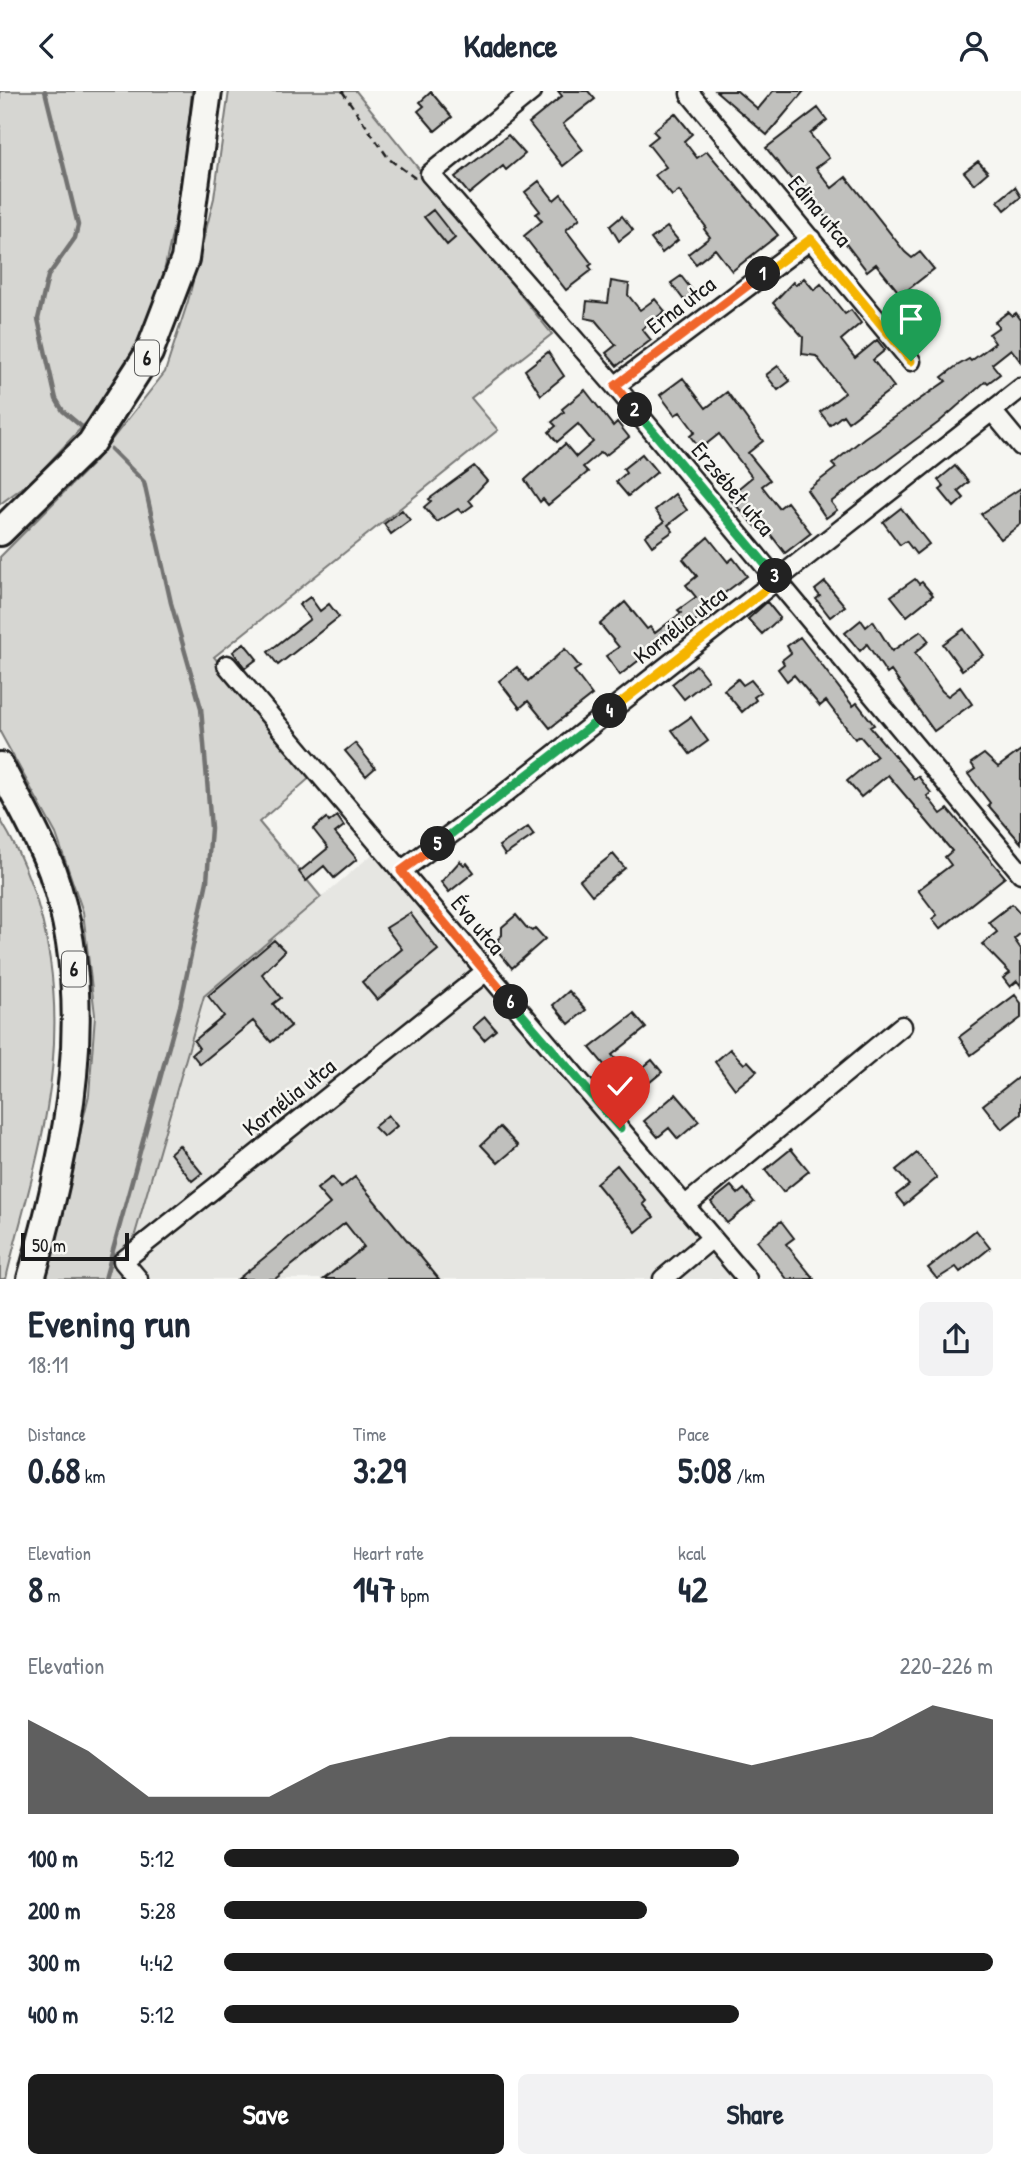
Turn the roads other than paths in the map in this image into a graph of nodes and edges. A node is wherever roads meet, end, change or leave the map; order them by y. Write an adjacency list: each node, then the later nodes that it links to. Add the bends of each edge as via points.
1 (208, 91): 10 (main road, 6, via 185,259 154,343 91,443)
2 (532, 91): 6 (street, Erzsébet utca, via 430,174)
3 (690, 94): 4 (street, Edina utca)
4 (811, 239): 5 (street, Edina utca); 6 (street, Erna utca)
5 (911, 361)
6 (615, 386): 12 (street, Erzsébet utca)
7 (1021, 388): 8 (street, Kornélia utca)
8 (992, 411): 9 (street); 12 (street, Kornélia utca)
9 (1021, 446)
10 (9, 516): 11 (main road, 6)
11 (0, 532)
12 (778, 580): 15 (street, Kornélia utca); 16 (street, Erzsébet utca)
13 (227, 665): 15 (street, Éva utca)
14 (2, 772): 21 (main road, 6, via 52,873 69,933 77,1000 72,1085)
15 (401, 871): 17 (street, Éva utca)
16 (1021, 873)
17 (485, 972): 19 (street, Éva utca); 22 (street, Kornélia utca, via 123,1261)
18 (902, 1026): 19 (street)
19 (687, 1205): 20 (street, Éva utca)
20 (712, 1238): 23 (street); 24 (street, Éva utca)
21 (31, 1279)
22 (138, 1279)
23 (663, 1279)
24 (747, 1279)

